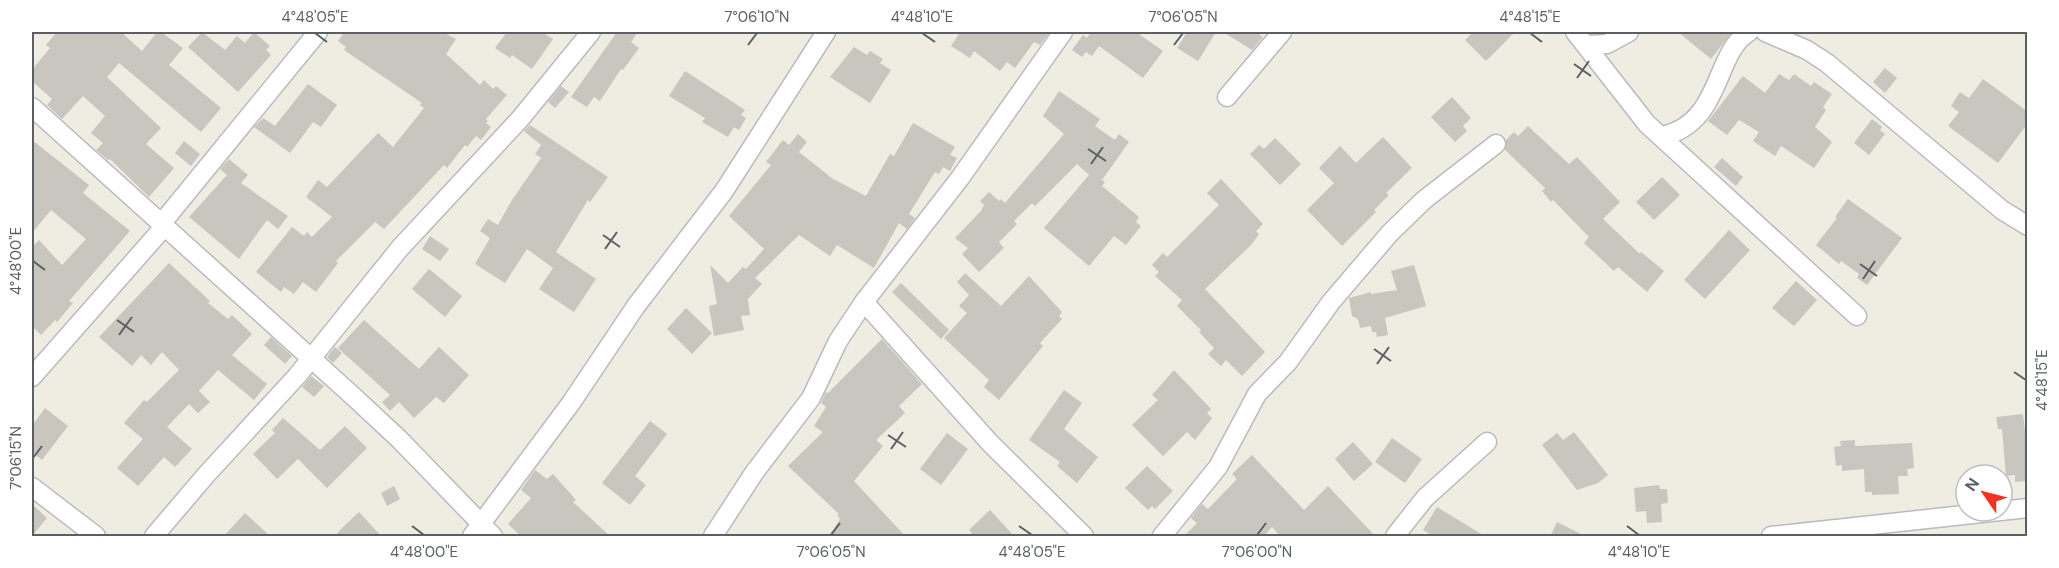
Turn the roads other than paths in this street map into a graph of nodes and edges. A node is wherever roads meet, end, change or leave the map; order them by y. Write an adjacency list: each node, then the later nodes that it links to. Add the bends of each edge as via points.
1 (318, 32): 14 (street)
2 (591, 32): 18 (street, via 520,119 400,248)
3 (826, 32): 23 (street, via 723,191 636,306)
4 (1063, 32): 16 (street, via 960,178)
5 (1282, 32): 10 (street)
6 (1629, 32): 9 (street, via 1607,44)
7 (1749, 32): 12 (street, via 1739,40 1711,99 1697,116)
8 (1772, 33): 15 (street, via 1827,63 2002,210)
9 (1581, 38): 12 (street, via 1647,124)
10 (1227, 97)
11 (33, 111): 14 (street)
12 (1662, 136): 17 (street)
13 (1496, 144): 28 (street, via 1424,200 1360,267 1288,362 1257,394 1218,467)
14 (162, 226): 18 (street); 19 (street)
15 (2028, 226)
16 (864, 302): 26 (street, via 838,341 811,398 754,472); 27 (street, via 990,443)
17 (1857, 316)
18 (310, 359): 23 (street, via 399,439); 25 (street)
19 (32, 377)
20 (1487, 442): 29 (street, via 1425,498)
21 (32, 487): 24 (street)
22 (2028, 508): 30 (street)
23 (482, 532)
24 (96, 537)
25 (154, 537)
26 (713, 537)
27 (1084, 537)
28 (1162, 537)
29 (1395, 537)
30 (1771, 537)

